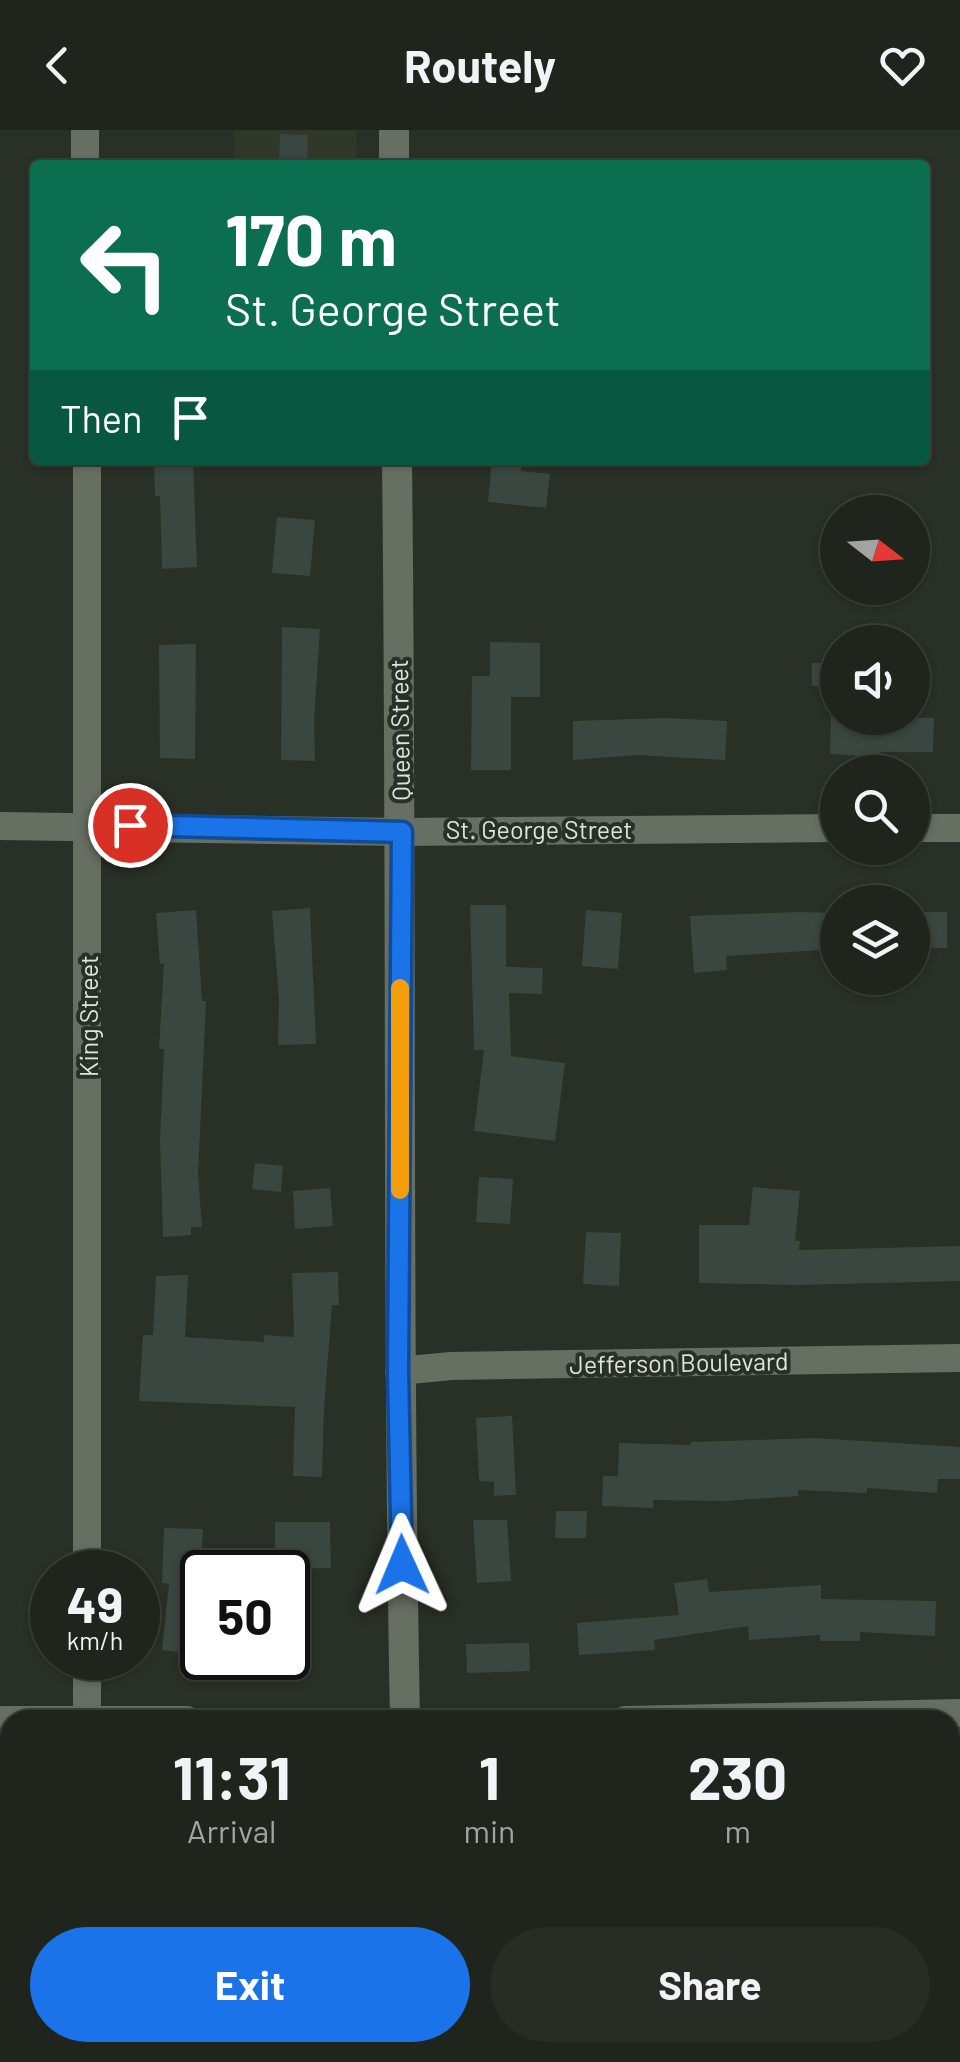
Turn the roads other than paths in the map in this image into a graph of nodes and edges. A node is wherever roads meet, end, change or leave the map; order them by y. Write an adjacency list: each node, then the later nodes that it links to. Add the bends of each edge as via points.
1 (85, 130): 3 (street)
2 (394, 130): 4 (main road)
3 (86, 160)
4 (394, 160)
5 (87, 465): 7 (street, King Street)
6 (397, 465): 12 (main road, Queen Street)
7 (89, 825): 8 (street, St. George Street); 12 (street, St. George Street); 15 (street, King Street)
8 (0, 826)
9 (820, 828): 12 (street, St. George Street)
10 (930, 828): 11 (street)
11 (960, 828)
12 (402, 832): 14 (main road, Queen Street)
13 (960, 1358): 14 (street, Jefferson Boulevard)
14 (398, 1371): 18 (main road, Queen Street)
15 (87, 1550)
16 (87, 1680): 17 (street)
17 (87, 1710)
18 (404, 1710)

